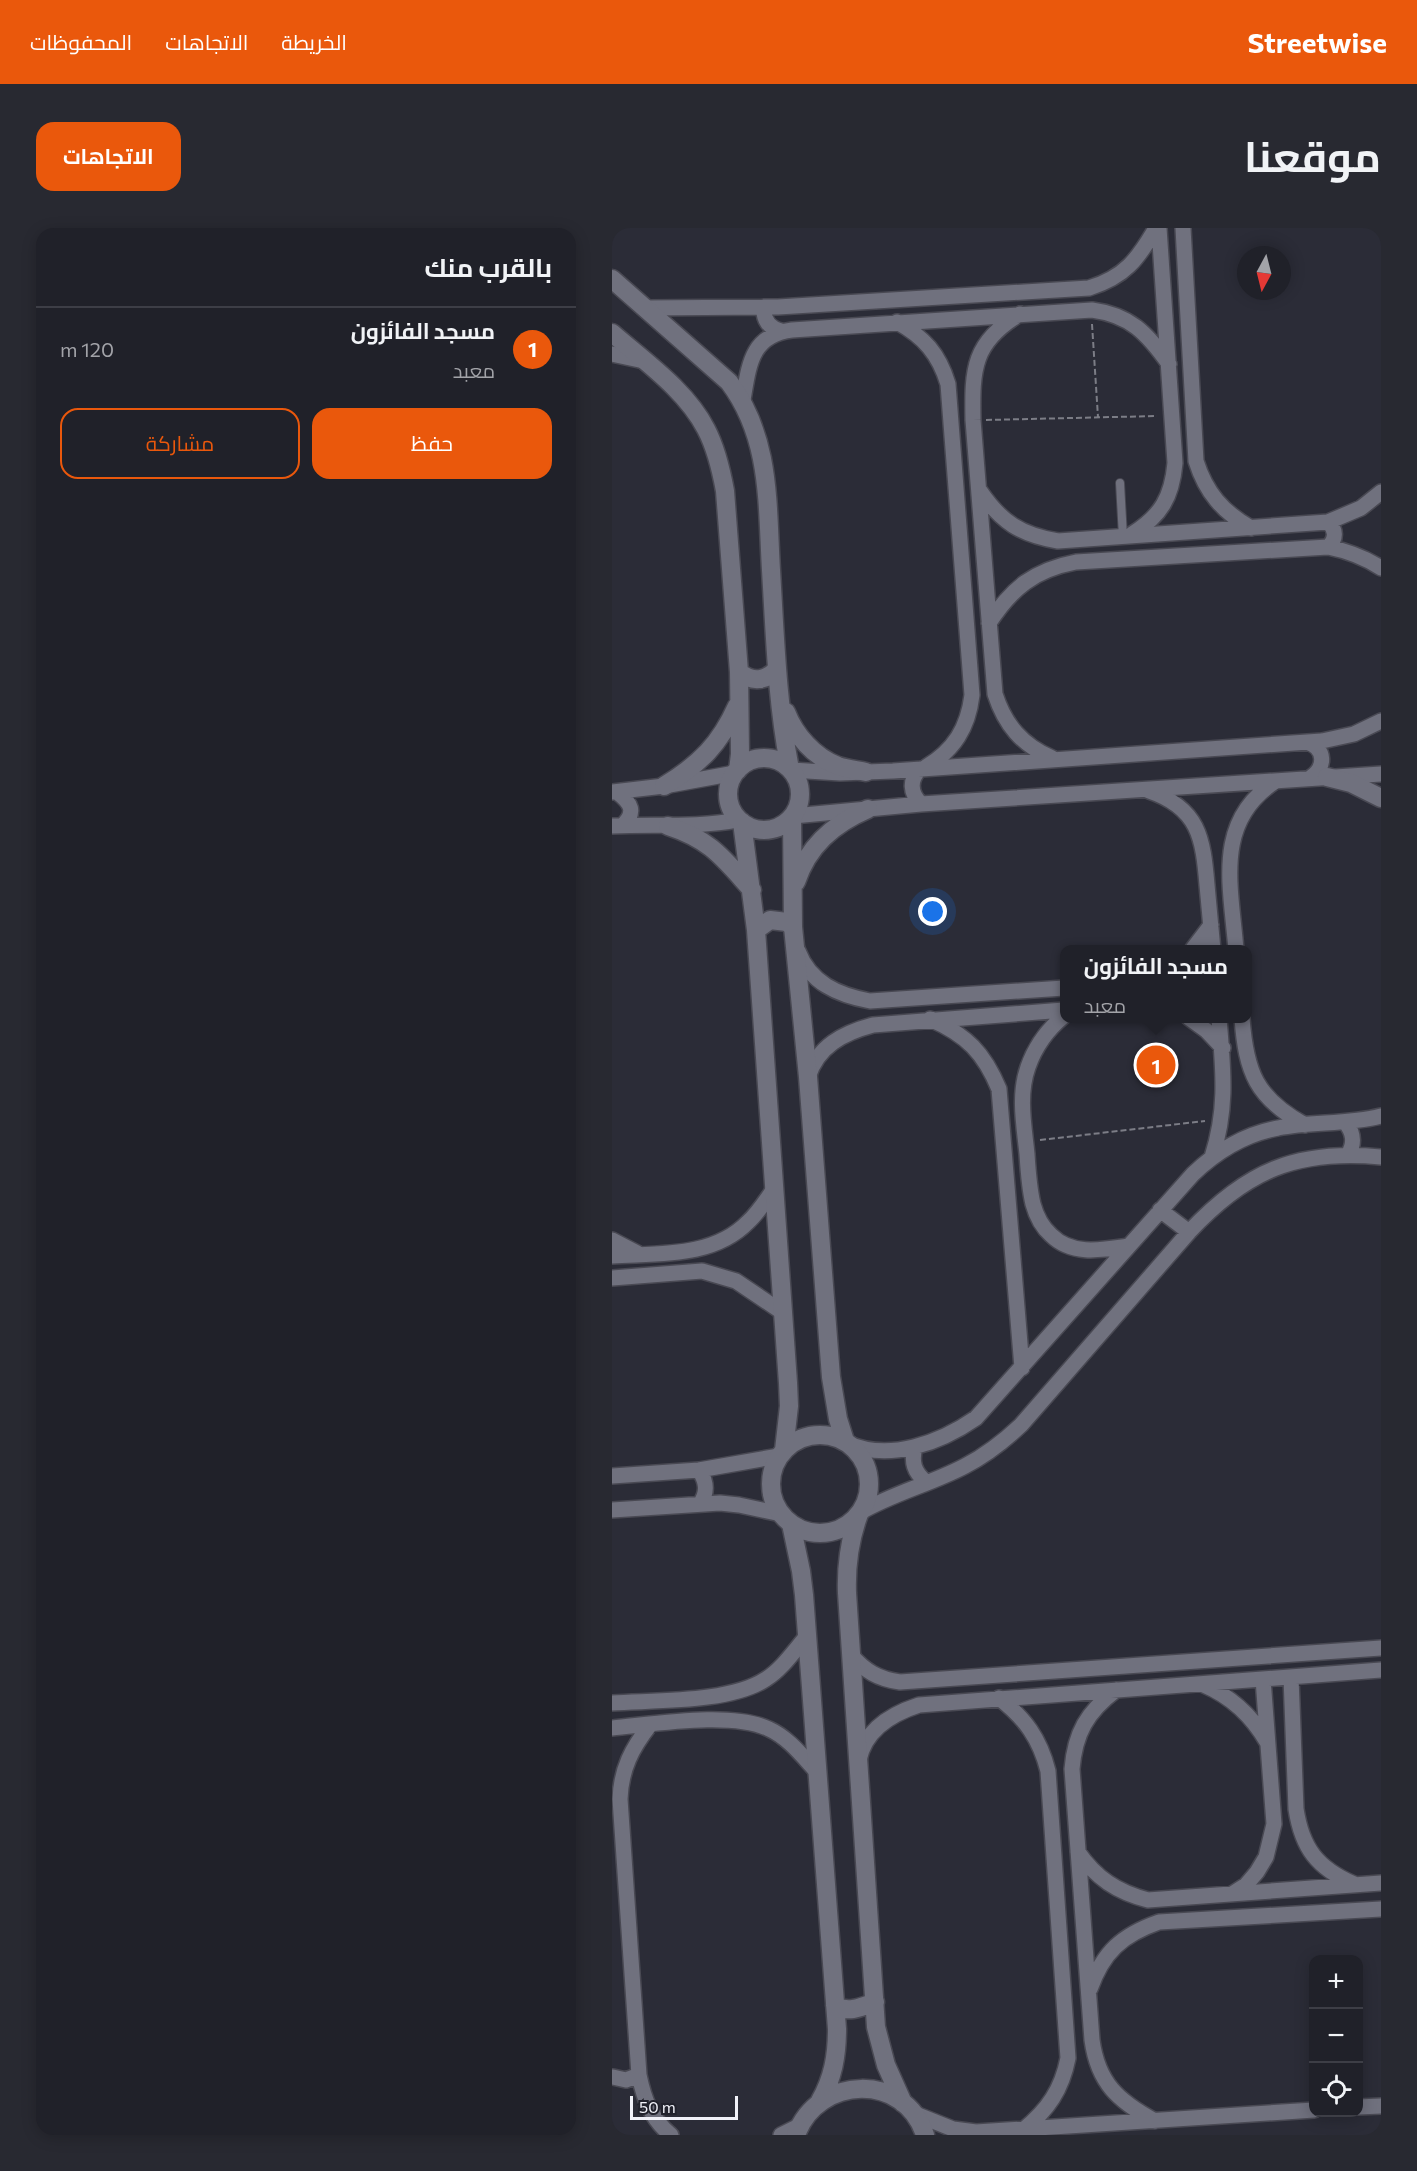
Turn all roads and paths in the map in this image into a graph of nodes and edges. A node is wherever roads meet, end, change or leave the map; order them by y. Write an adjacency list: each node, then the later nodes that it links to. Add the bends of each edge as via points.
1 (1158, 228): 4 (street, via 1120,275); 14 (street)
2 (1183, 228): 21 (street)
3 (612, 279): 6 (street)
4 (1089, 288): 5 (street); 7 (street, via 1098,297)
5 (764, 307): 6 (street); 10 (street, via 769,325)
6 (646, 309): 17 (street, via 714,367)
7 (1092, 310): 8 (street); 14 (street, via 1107,312 1135,325); 19 (path)
8 (1022, 313): 9 (street); 15 (street, via 1006,322 982,349)
9 (897, 322): 10 (street); 16 (street, via 925,340 936,353)
10 (781, 331): 17 (street, via 754,352)
11 (612, 333): 13 (street)
12 (612, 354): 13 (street)
13 (644, 361): 35 (street, via 691,406 718,459 725,491)
14 (1169, 364): 18 (street)
15 (972, 383): 16 (street, via 960,377); 20 (street)
16 (948, 384): 37 (street)
17 (742, 400): 34 (street, via 763,456)
18 (1172, 415): 19 (path); 22 (street)
19 (1098, 417): 20 (path)
20 (973, 420): 24 (street)
21 (1196, 461): 22 (street, via 1186,468); 27 (street, via 1210,494 1235,519)
22 (1175, 463): 28 (street, via 1174,481 1158,514)
23 (1120, 483): 28 (lane)
24 (979, 489): 29 (street, via 1003,519 1020,530); 33 (street)
25 (1381, 492): 26 (street, via 1361,508)
26 (1328, 522): 27 (street); 30 (street, via 1335,534)
27 (1251, 528): 28 (street)
28 (1126, 536): 29 (street)
29 (1058, 541): 31 (street, via 1051,556)
30 (1329, 547): 31 (street); 32 (street, via 1347,550)
31 (1060, 565): 33 (street, via 1019,587)
32 (1381, 568)
33 (989, 623): 36 (street)
34 (777, 669): 35 (street, via 772,675 755,680); 38 (street)
35 (739, 672): 39 (street)
36 (995, 694): 37 (street, via 984,700); 42 (street, via 1010,727 1038,752)
37 (972, 695): 43 (street, via 970,713 958,738 940,759)
38 (781, 698): 44 (street); 46 (street, via 792,727 811,750 837,765)
39 (739, 702): 45 (street, via 740,754); 50 (street, via 710,751 689,771)
40 (1381, 721): 41 (street, via 1354,734)
41 (1307, 742): 42 (street); 48 (street, via 1317,748 1322,759)
42 (1055, 759): 43 (street)
43 (922, 768): 46 (street); 54 (street, via 915,774 912,787)
44 (791, 770): 45 (street, via 776,760 760,758); 46 (street); 56 (street, via 800,793)
45 (736, 771): 50 (street); 57 (street, via 728,797)
46 (866, 772)
47 (1381, 774): 48 (street)
48 (1318, 777): 49 (street); 53 (street, via 1351,783)
49 (1278, 780): 51 (street); 62 (street, via 1261,790 1237,823 1231,842)
50 (664, 786): 52 (street)
51 (1143, 789): 54 (street); 63 (street, via 1161,795 1191,818 1205,852)
52 (614, 792): 58 (street, via 627,799 631,808 629,818)
53 (1381, 798)
54 (921, 804): 55 (street)
55 (867, 809): 56 (street); 60 (street, via 847,818 813,848)
56 (793, 816): 57 (street, via 786,824 768,830); 60 (street)
57 (740, 821): 59 (street); 61 (street)
58 (617, 826): 59 (street)
59 (668, 826): 61 (street, via 707,843)
60 (793, 889): 65 (street)
61 (752, 891): 66 (street)
62 (1232, 898): 63 (street, via 1217,893); 69 (street)
63 (1209, 900): 64 (street)
64 (1211, 925): 67 (street); 68 (street)
65 (794, 927): 66 (street, via 770,920); 70 (street)
66 (756, 930): 93 (street)
67 (1196, 945)
68 (1213, 945)
69 (1236, 945)
70 (797, 947): 72 (street, via 803,965 817,979 833,990); 82 (street)
71 (1060, 988): 72 (street)
72 (870, 1001): 79 (street, via 866,1013)
73 (1060, 1010): 74 (street)
74 (930, 1019): 79 (street); 84 (street, via 949,1027 973,1046 992,1071)
75 (1060, 1021): 83 (street, via 1035,1051)
76 (1197, 1023): 81 (street)
77 (1219, 1023): 81 (street)
78 (1242, 1023): 80 (street)
79 (873, 1025): 82 (street, via 839,1038 824,1049 812,1063)
80 (1244, 1042): 81 (street, via 1233,1051); 88 (street, via 1248,1063 1269,1100)
81 (1221, 1045): 86 (street)
82 (808, 1077): 105 (street, via 831,1377)
83 (1023, 1087): 84 (street, via 1010,1083); 89 (street)
84 (999, 1089): 104 (street)
85 (1381, 1116): 87 (street)
86 (1222, 1119): 89 (path); 91 (street)
87 (1345, 1122): 88 (street); 90 (street, via 1354,1142)
88 (1305, 1125): 91 (street, via 1256,1134)
89 (1026, 1142): 97 (street, via 1033,1205 1051,1236 1085,1251)
90 (1348, 1155): 92 (street); 95 (street, via 1290,1162 1260,1174 1232,1190)
91 (1212, 1157): 94 (street)
92 (1381, 1157)
93 (774, 1189): 98 (street, via 749,1222 718,1244); 103 (street)
94 (1160, 1210): 95 (street); 97 (street)
95 (1189, 1232): 110 (street, via 1021,1425 964,1467)
96 (612, 1240): 99 (street)
97 (1129, 1246): 104 (street)
98 (700, 1250): 99 (street); 101 (street, via 710,1260)
99 (640, 1254): 100 (street)
100 (612, 1256)
101 (702, 1271): 102 (street); 103 (street, via 736,1281)
102 (612, 1278)
103 (782, 1312): 107 (street, via 789,1406)
104 (1022, 1368): 106 (street, via 976,1418 951,1434)
105 (846, 1442): 106 (street, via 860,1449); 107 (street, via 813,1435 792,1443); 113 (street, via 857,1451 868,1475 866,1502)
106 (915, 1447): 110 (street, via 915,1470)
107 (781, 1453): 108 (street); 114 (street, via 771,1475 771,1486 772,1496)
108 (699, 1470): 109 (street); 111 (street, via 706,1487)
109 (612, 1476)
110 (926, 1482): 113 (street)
111 (700, 1504): 112 (street); 114 (street, via 739,1505)
112 (612, 1510)
113 (859, 1514): 114 (street, via 827,1533 808,1531); 117 (street, via 851,1534 847,1563)
114 (786, 1519): 115 (street, via 801,1571)
115 (807, 1636): 124 (street, via 766,1679); 135 (street)
116 (1381, 1648): 121 (street)
117 (850, 1655): 121 (street, via 871,1674 886,1680); 132 (street)
118 (1381, 1670): 119 (street)
119 (1291, 1677): 120 (street); 139 (street, via 1299,1829 1321,1864 1337,1877)
120 (1263, 1679): 122 (street); 131 (street)
121 (918, 1682): 127 (street, via 914,1694)
122 (1202, 1683): 123 (street); 131 (street, via 1247,1714)
123 (1116, 1690): 125 (street); 133 (street, via 1101,1701 1080,1732)
124 (731, 1694): 126 (street); 128 (street, via 736,1707)
125 (999, 1698): 127 (street); 134 (street, via 1031,1730)
126 (612, 1703)
127 (919, 1705): 132 (street, via 885,1720 872,1733 861,1748)
128 (731, 1719): 129 (street); 135 (street, via 751,1722 788,1740)
129 (650, 1725): 130 (street); 136 (street)
130 (612, 1728)
131 (1268, 1744): 140 (street, via 1274,1824 1271,1840 1257,1872)
132 (858, 1766): 145 (street)
133 (1072, 1769): 134 (street, via 1057,1765); 137 (street)
134 (1048, 1770): 148 (street)
135 (818, 1773): 146 (street)
136 (616, 1780): 149 (street)
137 (1077, 1851): 141 (street, via 1100,1878 1115,1888 1132,1896); 144 (street)
138 (1381, 1883): 139 (street)
139 (1357, 1885): 140 (street)
140 (1231, 1895): 141 (street)
141 (1159, 1900): 143 (street, via 1152,1911)
142 (1381, 1909): 143 (street)
143 (1159, 1922): 144 (street, via 1122,1939 1095,1974)
144 (1088, 1995): 147 (street)
145 (874, 2002): 146 (street, via 851,2009); 154 (street, via 886,2065)
146 (836, 2005): 151 (street, via 837,2049)
147 (1092, 2040): 148 (street, via 1080,2047); 156 (street, via 1100,2073 1110,2088)
148 (1067, 2042): 158 (street, via 1068,2058 1058,2091 1049,2106)
149 (639, 2075): 150 (street, via 626,2080); 160 (street, via 651,2114)
150 (612, 2076)
151 (820, 2101): 154 (street, via 853,2089 871,2089 888,2094); 157 (street)
152 (1381, 2106): 153 (street)
153 (1363, 2107)
154 (908, 2108): 159 (street, via 954,2129); 162 (street)
155 (1309, 2110): 156 (street)
156 (1155, 2121): 158 (street)
157 (797, 2130): 161 (street)
158 (1023, 2130): 159 (street)
159 (1000, 2133)
160 (671, 2135)
161 (781, 2135)
162 (925, 2135)

